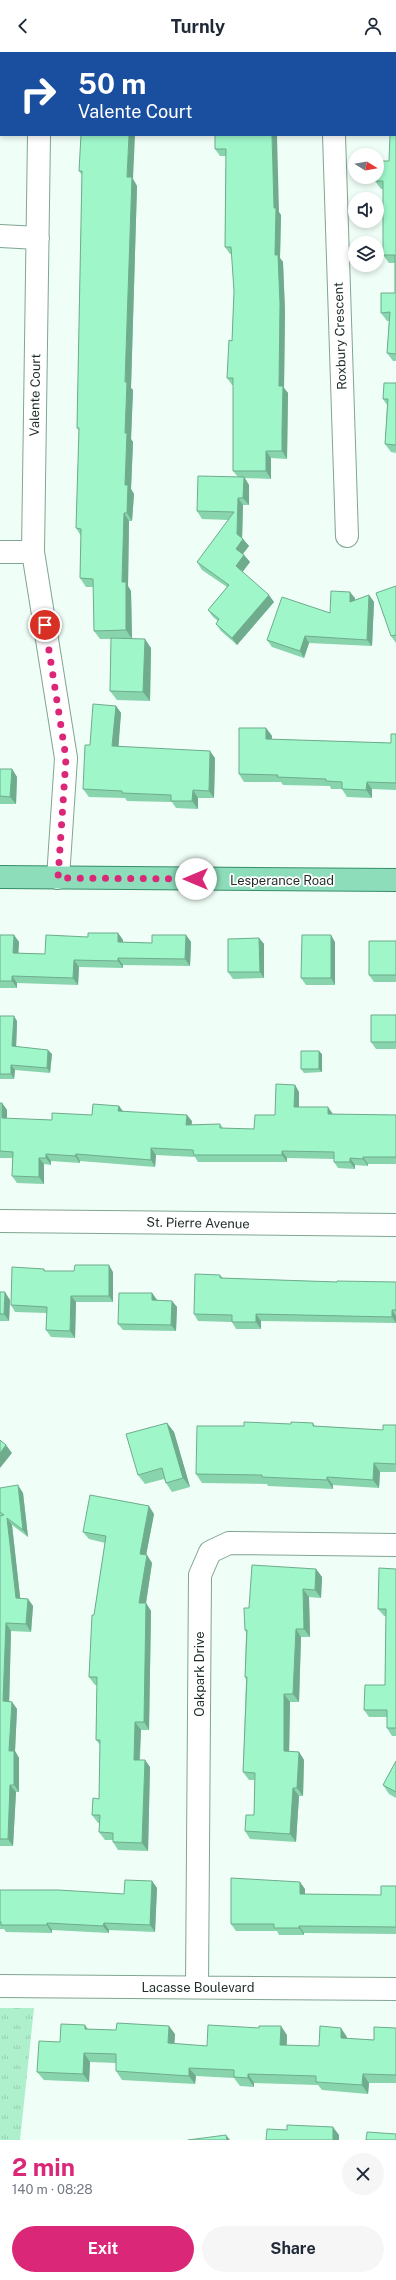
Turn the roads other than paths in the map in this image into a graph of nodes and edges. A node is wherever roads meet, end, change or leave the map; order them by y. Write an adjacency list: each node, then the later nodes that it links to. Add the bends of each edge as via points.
1 (39, 136): 4 (street, Valente Court)
2 (334, 136): 5 (street, Roxbury Crescent)
3 (0, 236): 4 (street)
4 (38, 238): 7 (street, Valente Court)
5 (347, 536)
6 (0, 552): 7 (street)
7 (33, 552): 9 (street, Valente Court, via 66,758)
8 (0, 878): 9 (main road, Lesperance Road)
9 (58, 878): 10 (main road, Lesperance Road)
10 (396, 880)
11 (0, 1221): 12 (street, St. Pierre Avenue)
12 (396, 1225)
13 (396, 1545): 15 (street, Oakpark Drive, via 229,1543 210,1552 200,1575)
14 (0, 1986): 15 (street, Lacasse Boulevard)
15 (197, 1987): 16 (street, Lacasse Boulevard)
16 (396, 1989)

